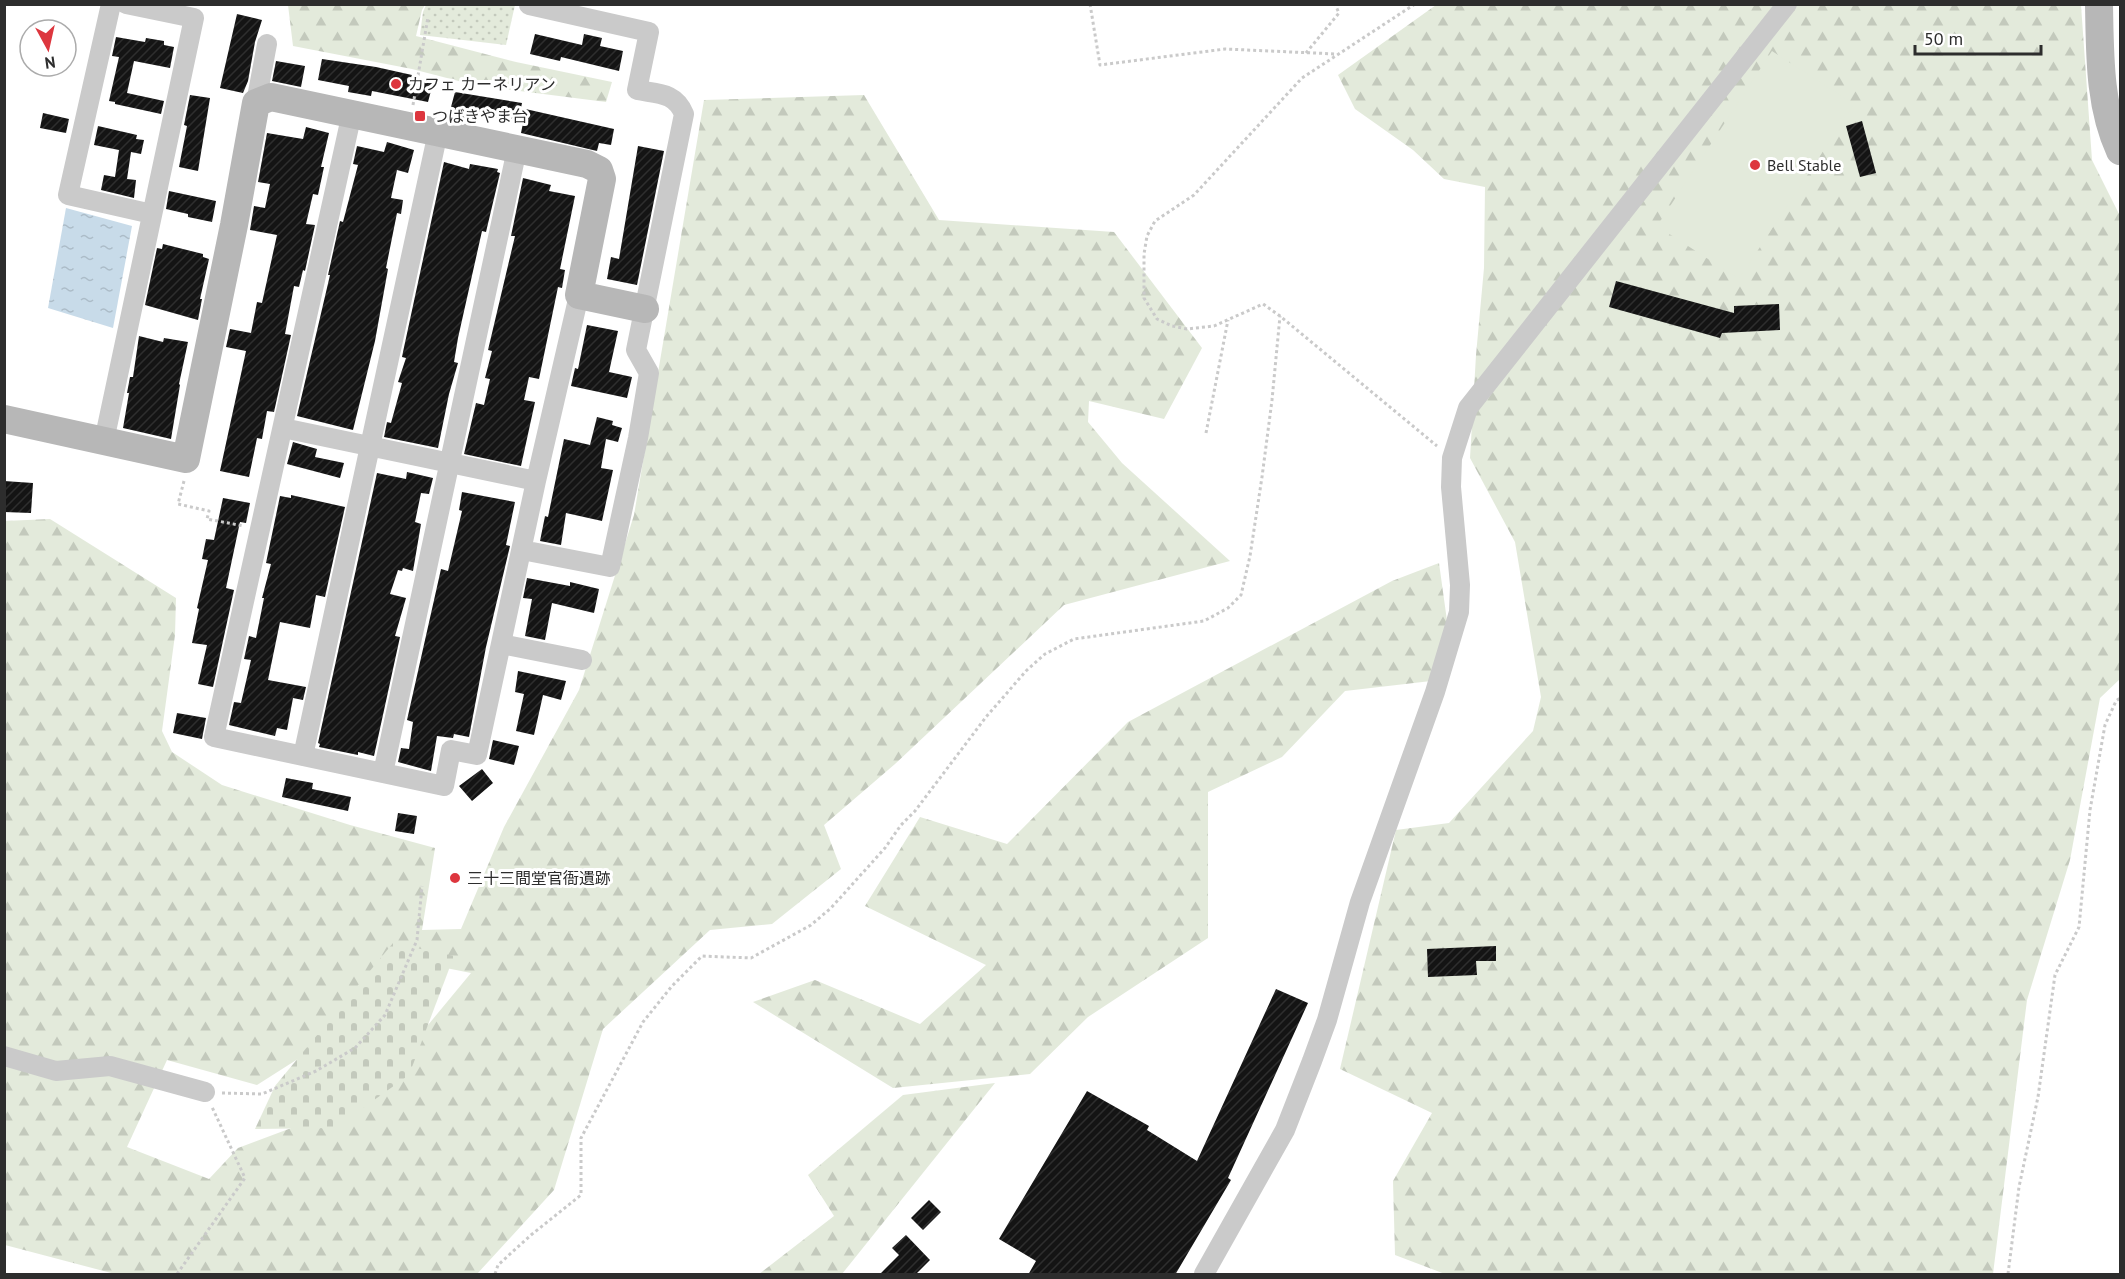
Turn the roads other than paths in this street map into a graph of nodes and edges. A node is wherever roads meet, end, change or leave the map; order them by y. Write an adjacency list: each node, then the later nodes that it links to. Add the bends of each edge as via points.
1 (111, 4): 12 (street, via 68,195)
2 (126, 4): 12 (street, via 194,18)
3 (1787, 4): 28 (street, via 1468,408 1452,459 1459,612 1435,692 1367,881 1327,1020 1285,1130)
4 (2098, 4): 11 (street, via 2106,112)
5 (528, 11): 14 (street, via 649,32 637,90 679,102 684,114)
6 (267, 44): 7 (street)
7 (256, 103): 8 (street, via 271,97); 17 (street, via 186,459)
8 (352, 113): 9 (street); 16 (street)
9 (438, 132): 10 (street); 18 (street)
10 (517, 149): 13 (street, via 599,170 602,179); 19 (street)
11 (2121, 151)
12 (152, 214): 17 (street)
13 (579, 295): 14 (street); 20 (street)
14 (645, 309): 21 (street, via 636,350 649,373 610,567)
15 (4, 419): 17 (street)
16 (282, 428): 18 (street); 24 (street, via 214,737)
17 (104, 441)
18 (370, 445): 19 (street); 24 (street)
19 (450, 463): 20 (street); 25 (street)
20 (536, 482): 21 (street)
21 (522, 550): 22 (street)
22 (501, 644): 23 (street); 25 (street, via 477,755 451,750 444,786)
23 (582, 660)
24 (303, 756): 25 (street)
25 (383, 773)
26 (4, 1056): 27 (street, via 56,1071 110,1066)
27 (205, 1092)
28 (1204, 1275)

